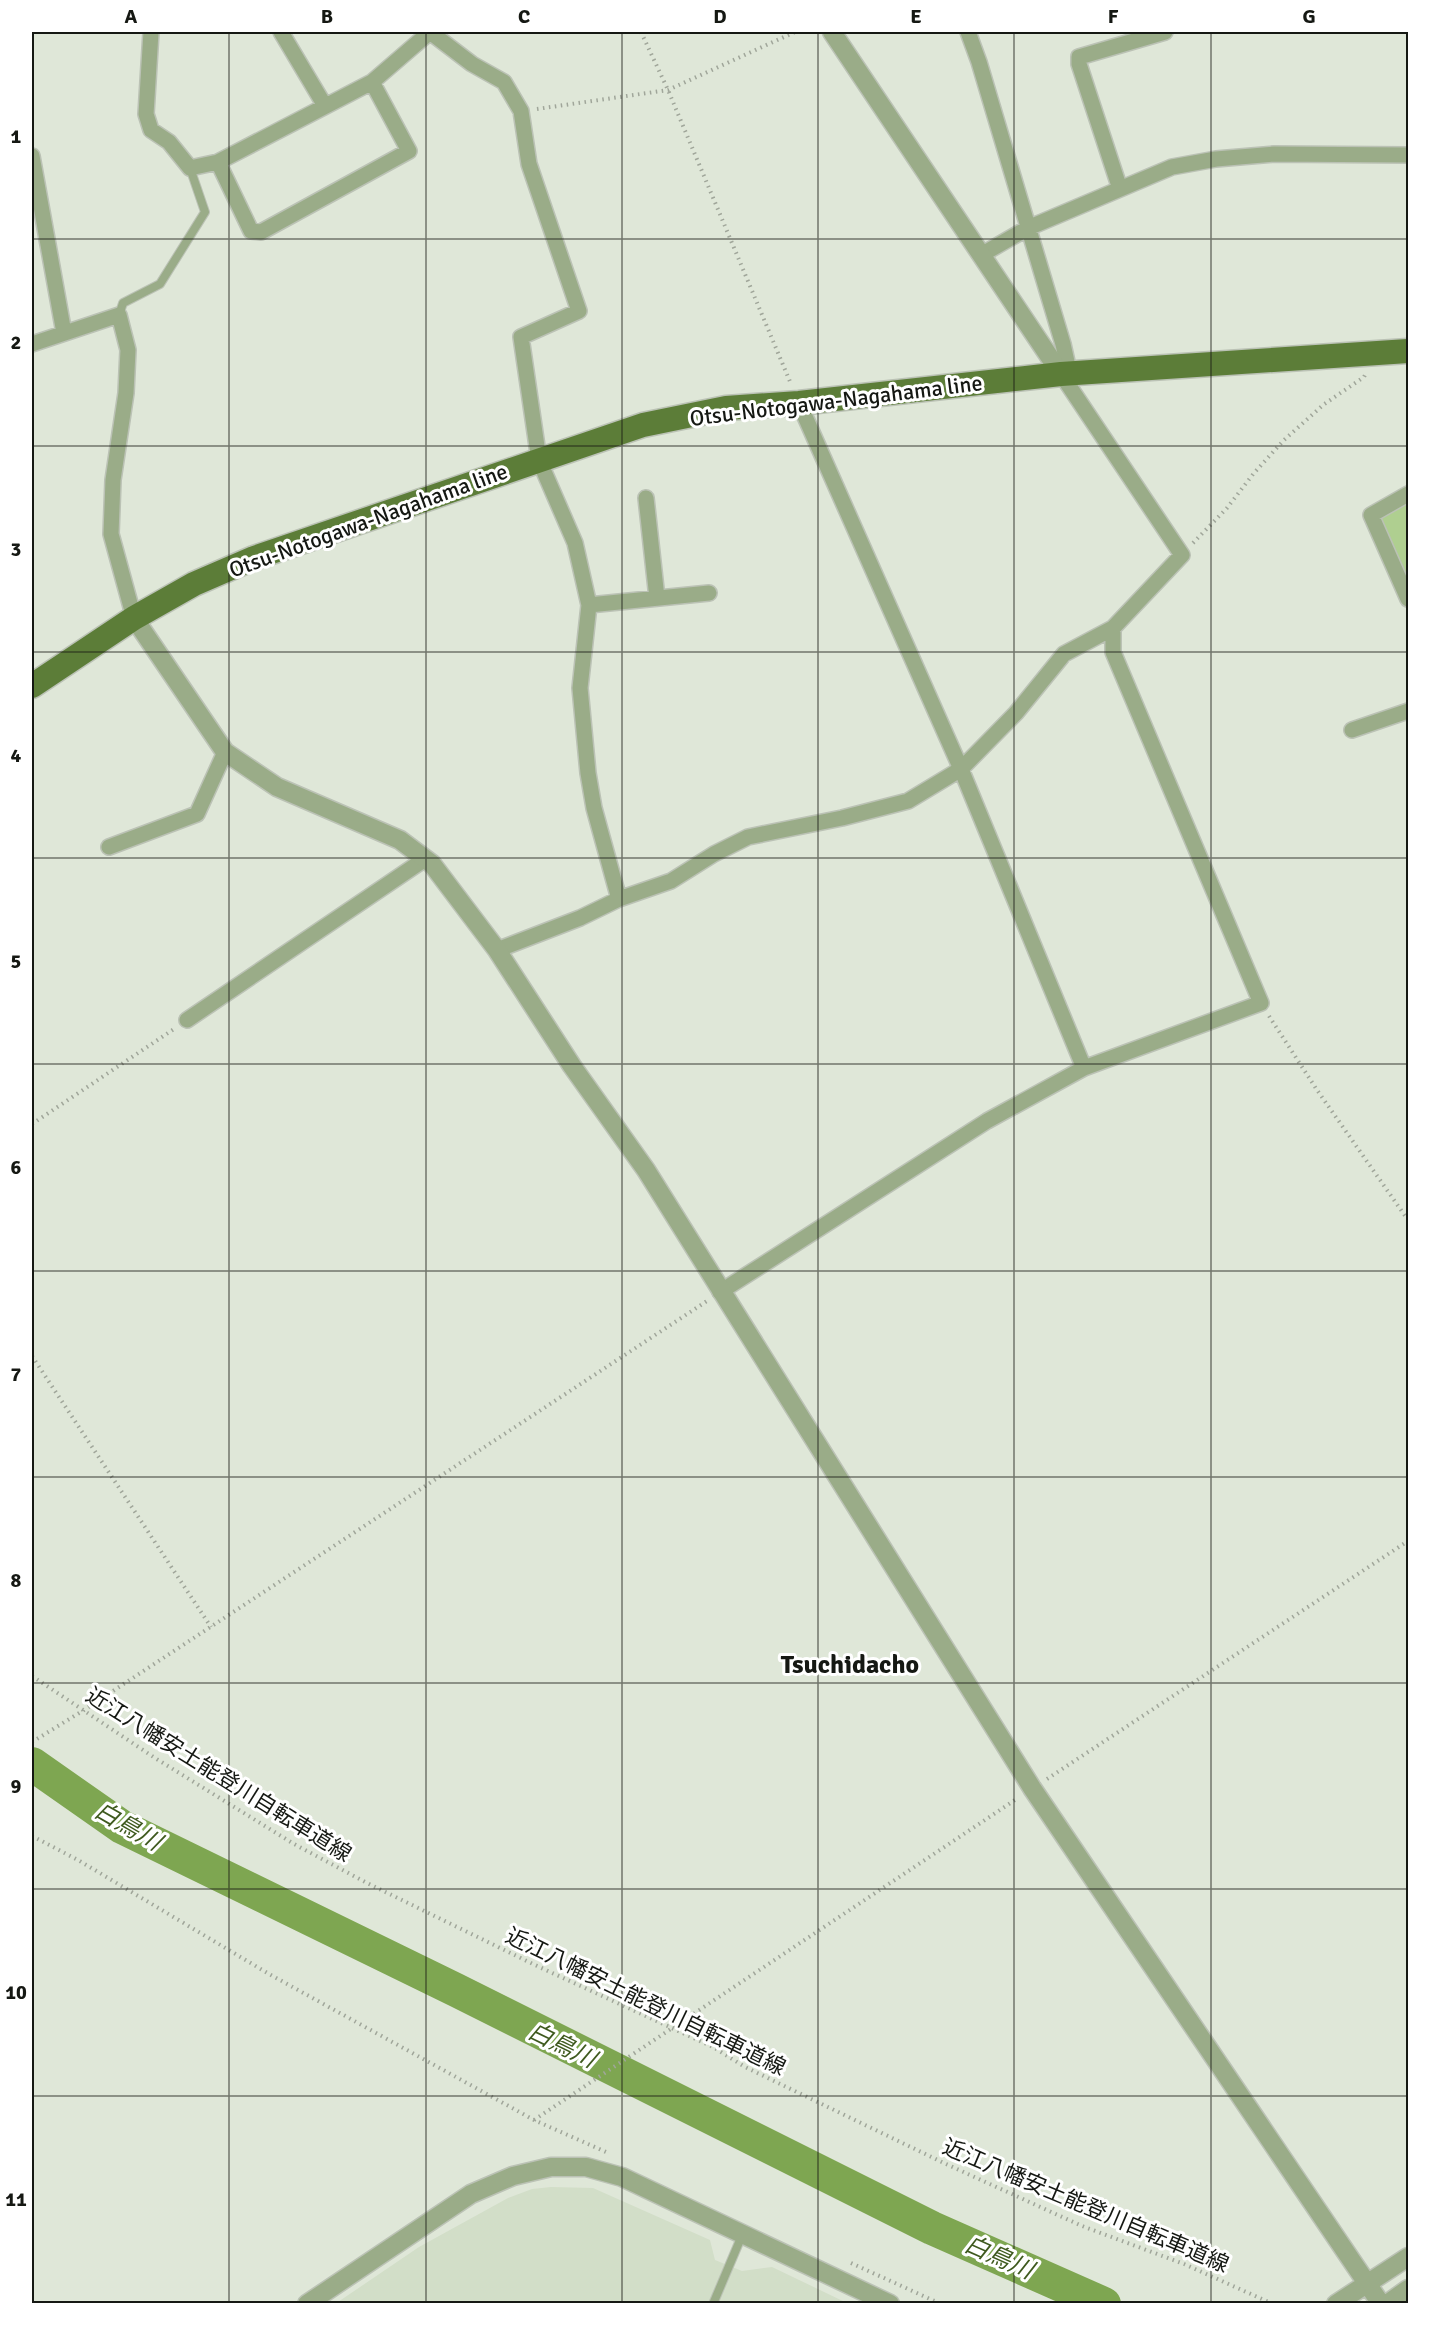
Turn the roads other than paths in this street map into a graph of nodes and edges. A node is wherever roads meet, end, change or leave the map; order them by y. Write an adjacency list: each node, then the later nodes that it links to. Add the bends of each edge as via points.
1 (151, 32): 12 (street, via 146,114 152,130 169,142)
2 (281, 32): 8 (street)
3 (430, 32): 7 (street); 23 (street, via 472,64 504,82 521,111 529,164 579,311 521,338)
4 (832, 32): 16 (street)
5 (968, 32): 15 (street)
6 (1165, 32): 14 (street, via 1079,57)
7 (372, 82): 8 (street); 11 (street, via 409,151 261,232 251,231)
8 (325, 106): 11 (street)
9 (1408, 155): 14 (street, via 1274,154 1215,159 1172,167)
10 (32, 156): 13 (street)
11 (218, 162): 12 (street)
12 (190, 168): 17 (lane, via 205,212 160,284 123,303)
13 (34, 186): 18 (street)
14 (1120, 189): 15 (street)
15 (1028, 228): 16 (street); 21 (street, via 1063,344 1067,362)
16 (981, 255): 21 (street)
17 (119, 315): 18 (street); 30 (street, via 129,350 113,480 111,534)
18 (64, 333): 19 (street)
19 (32, 344)
20 (1408, 351): 21 (main road, Otsu-Notogawa-Nagahama line)
21 (1061, 374): 22 (main road, Otsu-Notogawa-Nagahama line); 31 (street, via 1182,555)
22 (799, 403): 23 (main road, Otsu-Notogawa-Nagahama line, via 726,408 643,425); 36 (street)
23 (539, 460): 29 (street, via 575,543); 30 (main road, Otsu-Notogawa-Nagahama line, via 254,558 194,584)
24 (1408, 494): 28 (street, via 1371,515)
25 (646, 498): 27 (street)
26 (709, 593): 27 (street)
27 (657, 598): 29 (street)
28 (1408, 599)
29 (589, 605): 39 (street, via 580,688 588,773)
30 (134, 618): 32 (main road, Otsu-Notogawa-Nagahama line); 35 (street)
31 (1113, 628): 36 (street, via 1064,654 1016,713); 42 (street, via 1113,652 1261,1003)
32 (32, 686)
33 (1408, 711): 34 (street)
34 (1352, 730)
35 (225, 752): 37 (street, via 196,813); 38 (street, via 277,787 400,840)
36 (961, 769): 39 (street, via 908,801 748,837 671,881); 42 (street)
37 (110, 847)
38 (425, 859): 40 (street); 41 (street)
39 (619, 899): 40 (street)
40 (497, 950): 43 (street, via 646,1170)
41 (187, 1020)
42 (1084, 1068): 43 (street, via 987,1121)
43 (720, 1292): 46 (street, via 1032,1788)
44 (742, 2233): 48 (street, via 622,2177 586,2168 551,2167 513,2176 471,2194); 49 (lane); 50 (street)
45 (1408, 2257): 46 (street)
46 (1368, 2283): 51 (street); 52 (street)
47 (1408, 2289): 53 (street)
48 (307, 2304)
49 (713, 2304)
50 (890, 2304)
51 (1336, 2304)
52 (1381, 2304)
53 (1387, 2304)

